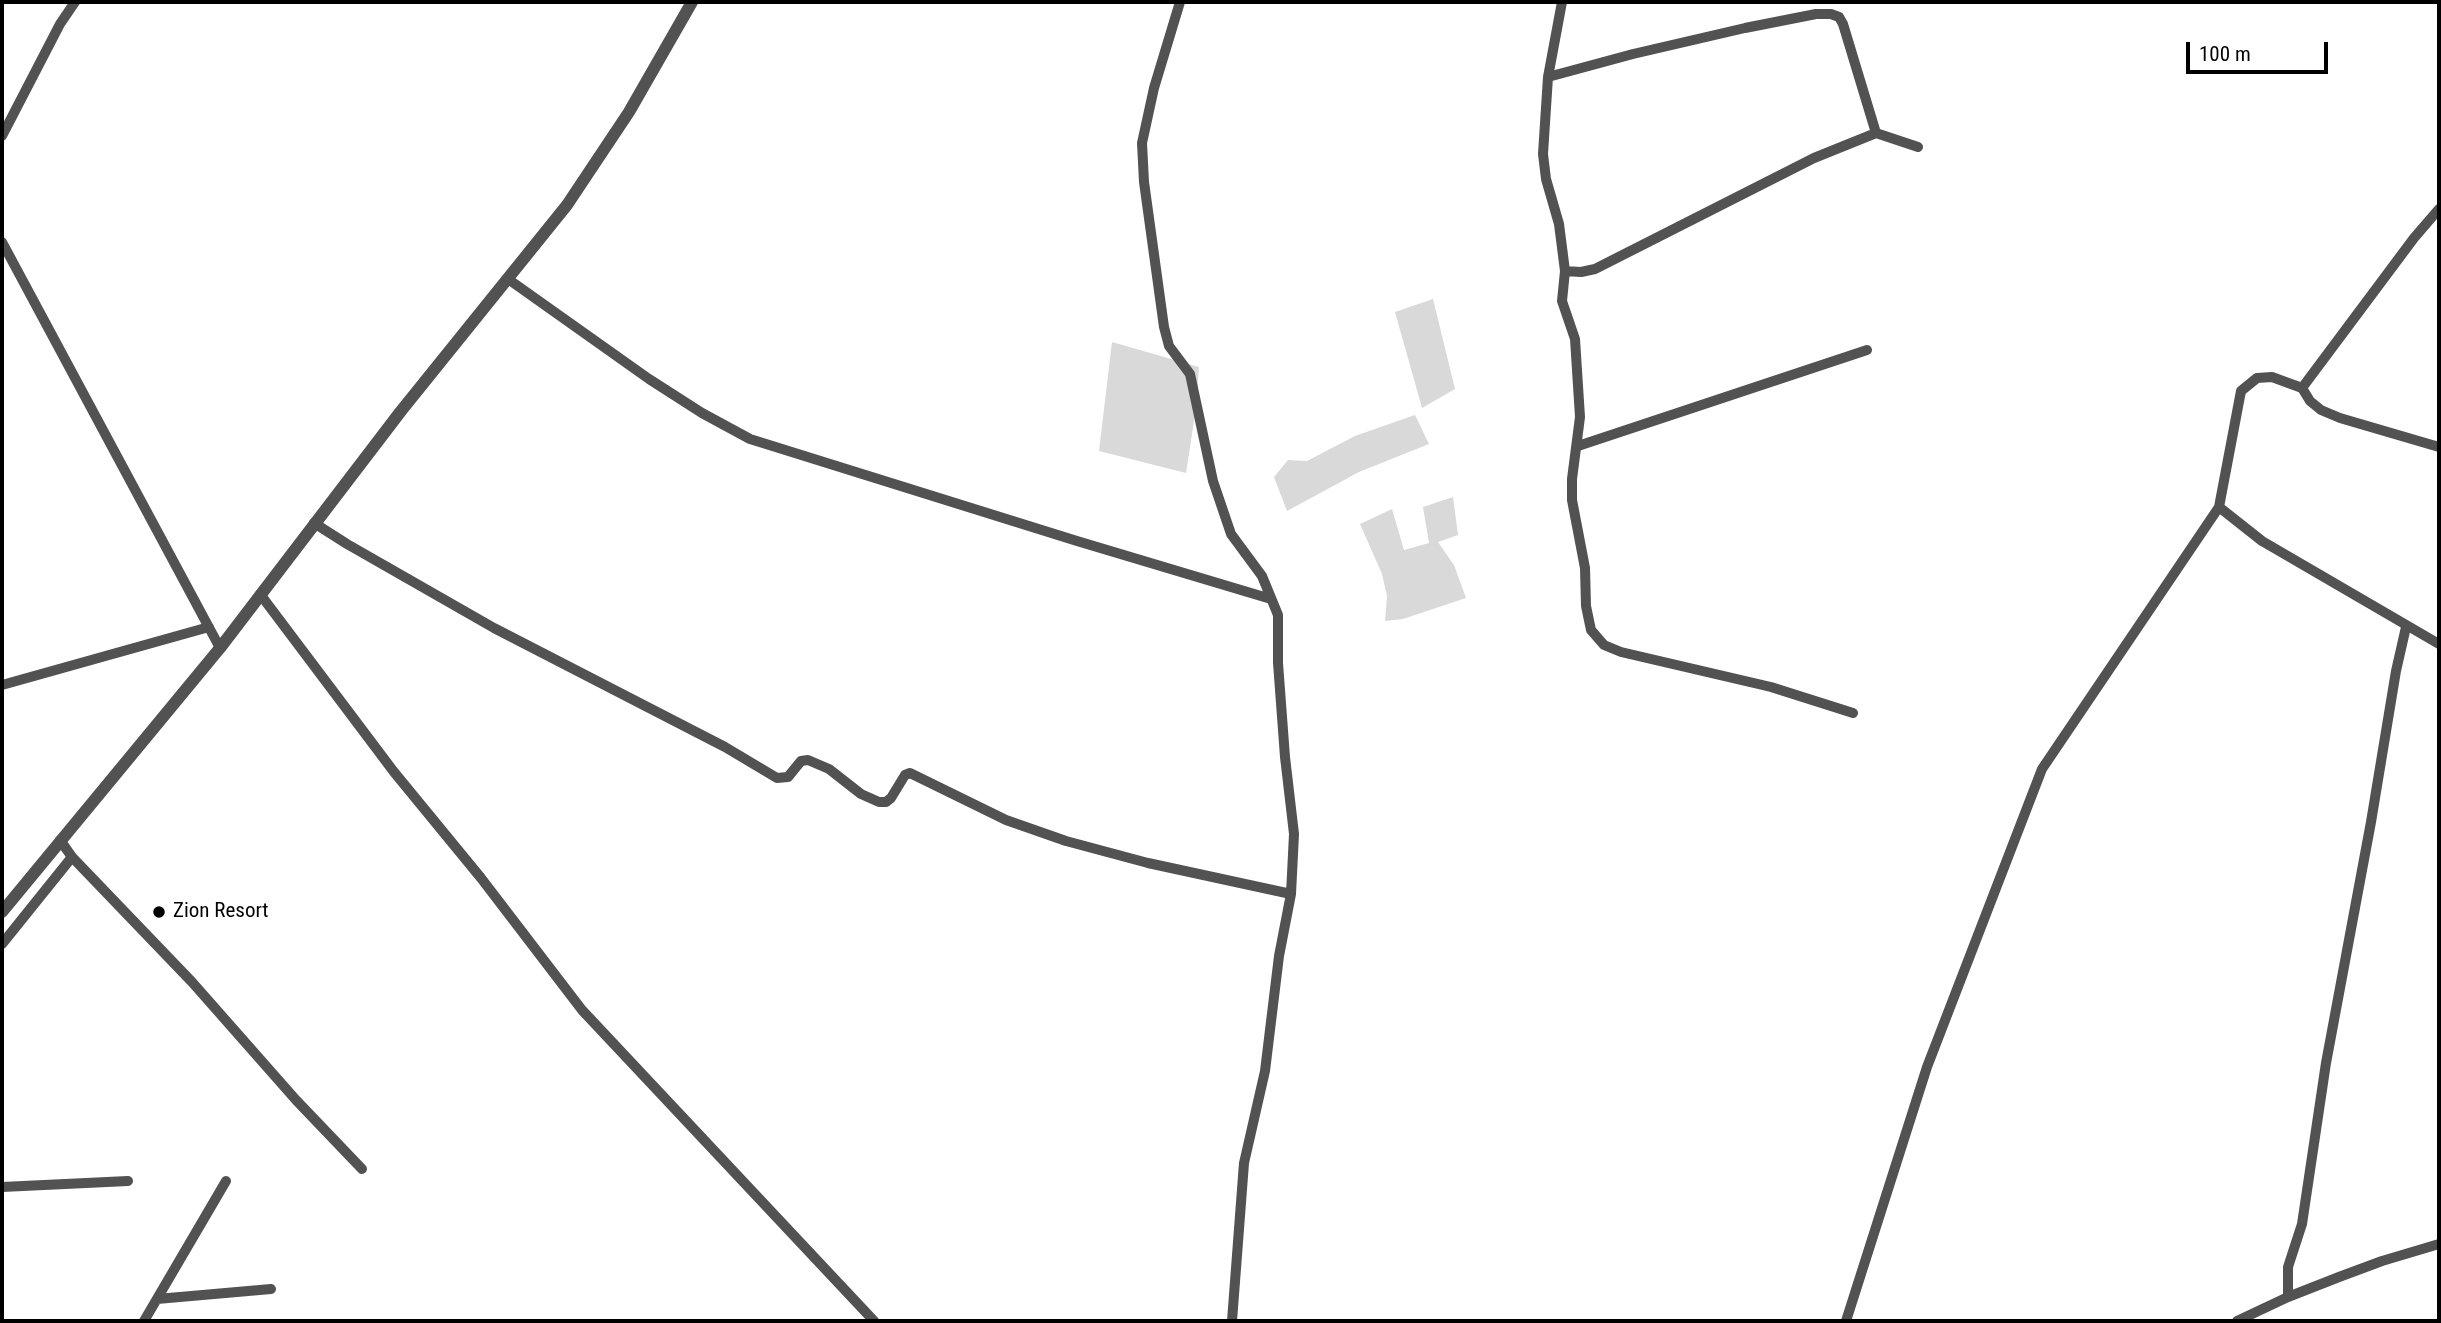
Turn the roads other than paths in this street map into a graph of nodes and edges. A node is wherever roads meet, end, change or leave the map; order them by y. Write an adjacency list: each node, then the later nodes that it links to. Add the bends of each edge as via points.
1 (75, 2): 7 (street)
2 (692, 2): 12 (street, via 597,162)
3 (1180, 2): 20 (street, via 1142,142 1164,327 1170,346 1190,374 1213,481 1231,534 1262,576)
4 (1562, 2): 5 (street)
5 (1548, 77): 6 (street, via 1758,25 1830,14 1843,24); 11 (street, via 1543,154)
6 (1877, 132): 8 (street); 11 (street, via 1814,158 1595,269)
7 (2, 136)
8 (1918, 147)
9 (2439, 209): 14 (street)
10 (2, 242): 21 (street)
11 (1566, 271): 15 (street, via 1562,301 1574,339 1580,391)
12 (508, 279): 18 (street); 20 (street, via 670,393 750,439)
13 (1867, 350): 15 (street)
14 (2302, 387): 16 (street, via 2321,410); 17 (street, via 2272,377 2257,378 2241,391)
15 (1578, 446): 26 (street, via 1572,500 1591,630 1604,645)
16 (2439, 447)
17 (2219, 507): 22 (street, via 2262,541); 43 (street, via 2042,769 1927,1067)
18 (314, 523): 19 (street); 29 (street, via 494,628 778,778 788,777 801,761 808,760 829,769 861,794 886,802 910,773 1006,820 1066,841)
19 (260, 594): 24 (street); 41 (street, via 582,1010)
20 (1271, 599): 29 (street, via 1278,615 1294,834)
21 (209, 627): 24 (street); 25 (street)
22 (2406, 627): 23 (street); 38 (street, via 2326,1063 2302,1224 2288,1267)
23 (2439, 644)
24 (220, 649): 27 (street)
25 (2, 685)
26 (1853, 713)
27 (60, 840): 28 (street); 30 (street)
28 (72, 858): 31 (street); 32 (street)
29 (1291, 894): 42 (street, via 1265,1072 1244,1163)
30 (2, 912)
31 (2, 944)
32 (362, 1169)
33 (128, 1181): 35 (street)
34 (226, 1181): 39 (street)
35 (2, 1187)
36 (2439, 1244): 38 (street)
37 (271, 1289): 39 (street)
38 (2288, 1297): 44 (street)
39 (157, 1299): 40 (street)
40 (144, 1321)
41 (874, 1321)
42 (1233, 1321)
43 (1846, 1321)
44 (2237, 1321)

